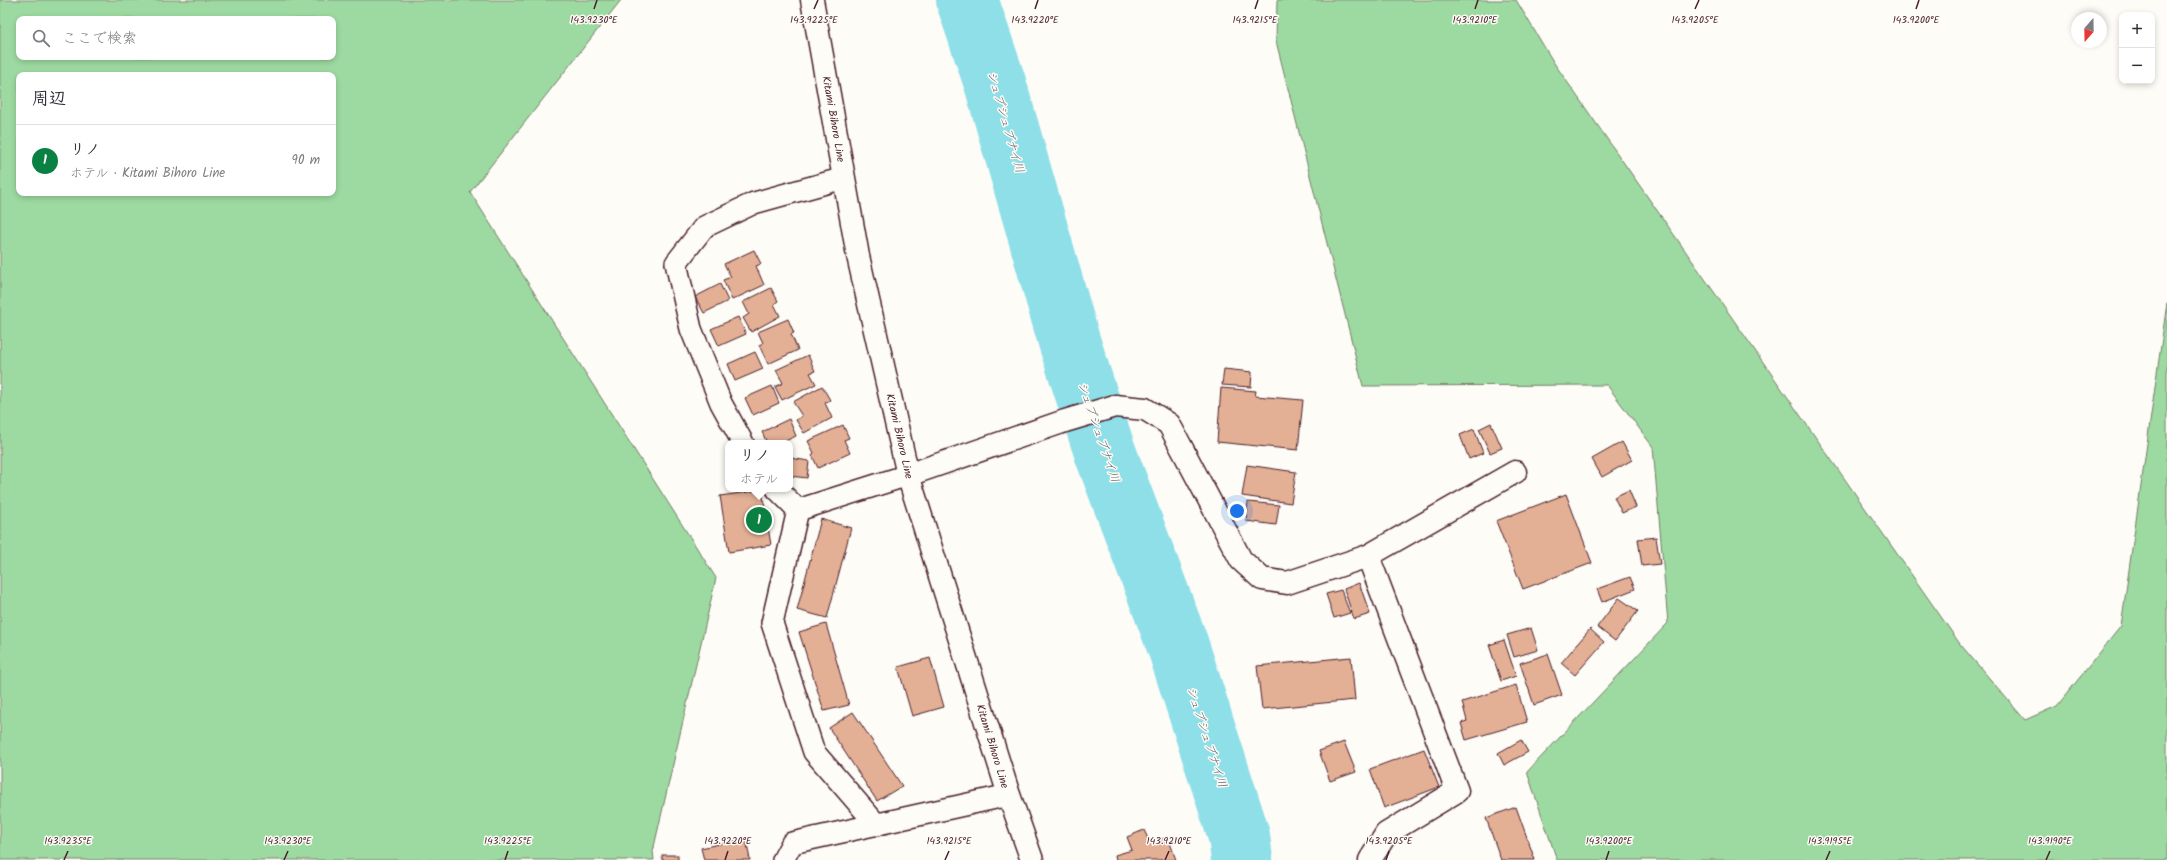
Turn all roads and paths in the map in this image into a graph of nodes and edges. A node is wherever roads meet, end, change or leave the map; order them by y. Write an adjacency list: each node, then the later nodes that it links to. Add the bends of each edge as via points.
1 (812, 0): 2 (street, Kitami Bihoro Line)
2 (844, 178): 3 (lane, via 754,203 704,227 676,263 691,329 721,403); 5 (street, Kitami Bihoro Line, via 858,256)
3 (740, 440)
4 (1515, 472): 8 (street)
5 (908, 475): 7 (lane); 8 (street, via 1115,406 1145,409 1169,424 1241,560 1262,579 1286,583); 9 (street, Kitami Bihoro Line)
6 (780, 492): 7 (lane)
7 (798, 510): 10 (lane, via 772,622 814,752)
8 (1368, 556): 13 (street, via 1457,791 1386,834)
9 (1009, 795): 10 (lane); 12 (street, Kitami Bihoro Line)
10 (876, 825): 11 (lane, via 792,843)
11 (783, 860)
12 (1032, 860)
13 (1370, 860)

